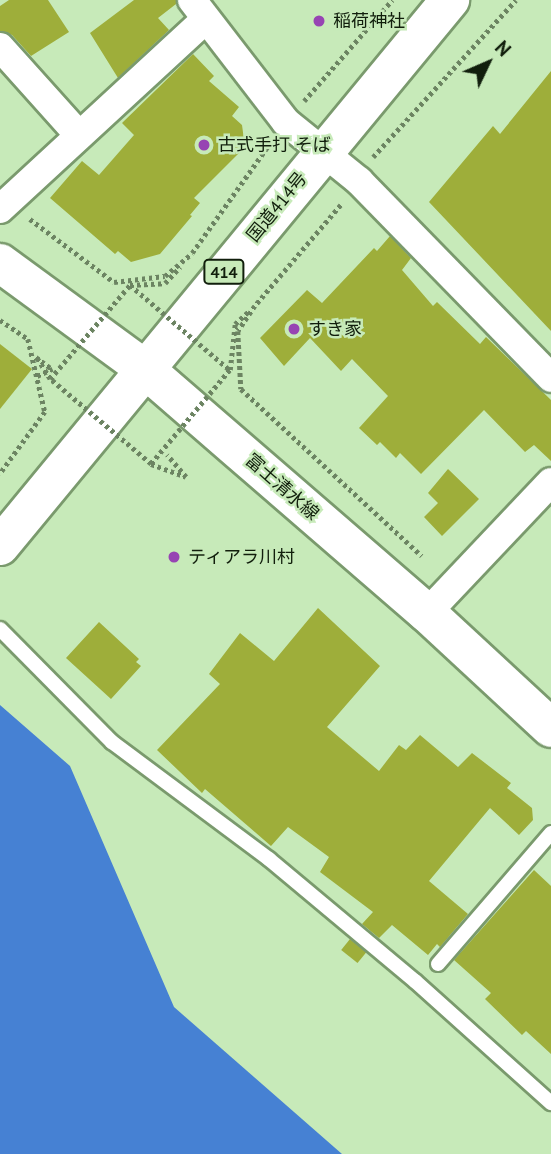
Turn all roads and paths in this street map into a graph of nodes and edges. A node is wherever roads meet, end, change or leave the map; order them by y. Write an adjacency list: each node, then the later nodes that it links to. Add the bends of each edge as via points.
1 (392, 0): 6 (path)
2 (450, 0): 8 (main road, 国道414号 / 414)
3 (516, 0): 9 (path, via 370,160)
4 (199, 9): 6 (street); 7 (street)
5 (0, 47): 7 (street)
6 (286, 122): 8 (street); 11 (path)
7 (78, 134): 10 (street)
8 (323, 151): 9 (street); 16 (main road, 国道414号 / 414)
9 (359, 181): 14 (path); 19 (street)
10 (3, 206): 11 (path, via 114,282 165,276)
11 (192, 253): 13 (path, via 165,283)
12 (0, 263): 16 (main road, 富士清水線)
13 (130, 285): 17 (path, bridge); 20 (path, bridge)
14 (255, 306): 17 (path, via 235,324); 26 (path, via 238,331 241,389)
15 (0, 320): 18 (path, via 28,339)
16 (145, 369): 25 (main road, 国道414号 / 414); 27 (main road, 富士清水線)
17 (230, 370): 22 (path, bridge)
18 (37, 376): 20 (path, bridge, via 52,369 36,356); 23 (path, via 44,412)
19 (551, 378)
20 (50, 379): 22 (path, bridge)
21 (167, 455): 22 (path, via 186,477)
22 (151, 464)
23 (0, 474)
24 (551, 482): 27 (street)
25 (0, 546)
26 (422, 556)
27 (427, 613): 29 (main road, 富士清水線)
28 (0, 629): 32 (lane, via 112,742 269,859)
29 (551, 728)
30 (551, 833): 31 (lane)
31 (438, 964)
32 (551, 1103)

